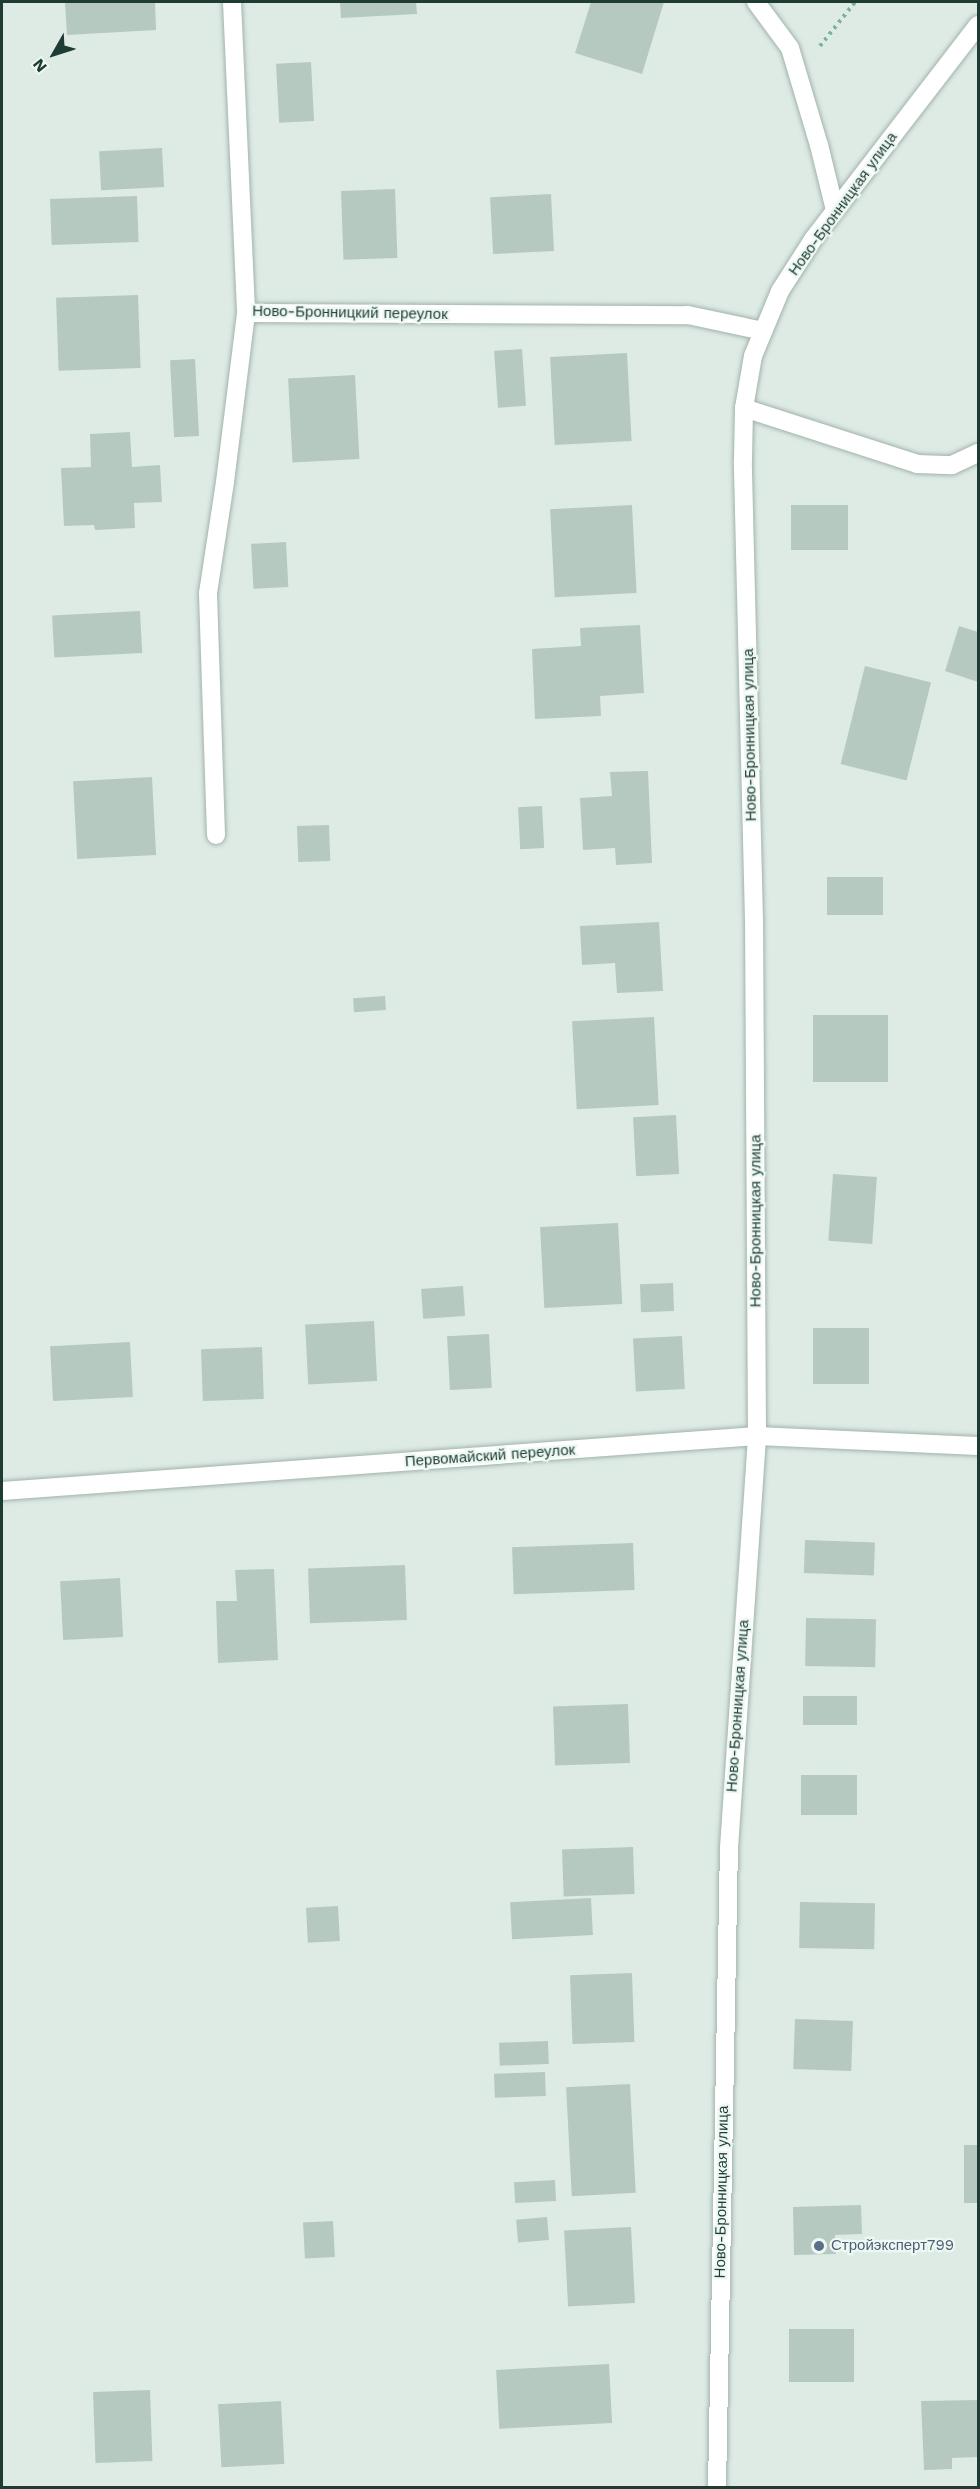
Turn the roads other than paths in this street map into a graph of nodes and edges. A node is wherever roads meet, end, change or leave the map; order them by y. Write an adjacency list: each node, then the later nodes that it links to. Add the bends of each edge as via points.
1 (232, 2): 5 (street, Ново-Бронницкий переулок)
2 (756, 2): 4 (street, via 790,48)
3 (978, 25): 4 (street, Ново-Бронницкая улица)
4 (836, 210): 6 (street, Ново-Бронницкая улица, via 780,291)
5 (246, 313): 6 (street, Ново-Бронницкий переулок, via 688,315); 9 (street, via 207,593)
6 (763, 331): 7 (street, Ново-Бронницкая улица, via 753,356)
7 (744, 408): 8 (street, via 917,464 952,465); 10 (street, Ново-Бронницкая улица, via 754,921)
8 (978, 453)
9 (216, 835)
10 (757, 1436): 11 (street, Первомайский переулок); 12 (street, Первомайский переулок); 13 (street, Ново-Бронницкая улица, via 729,1848)
11 (978, 1446)
12 (2, 1491)
13 (717, 2487)

